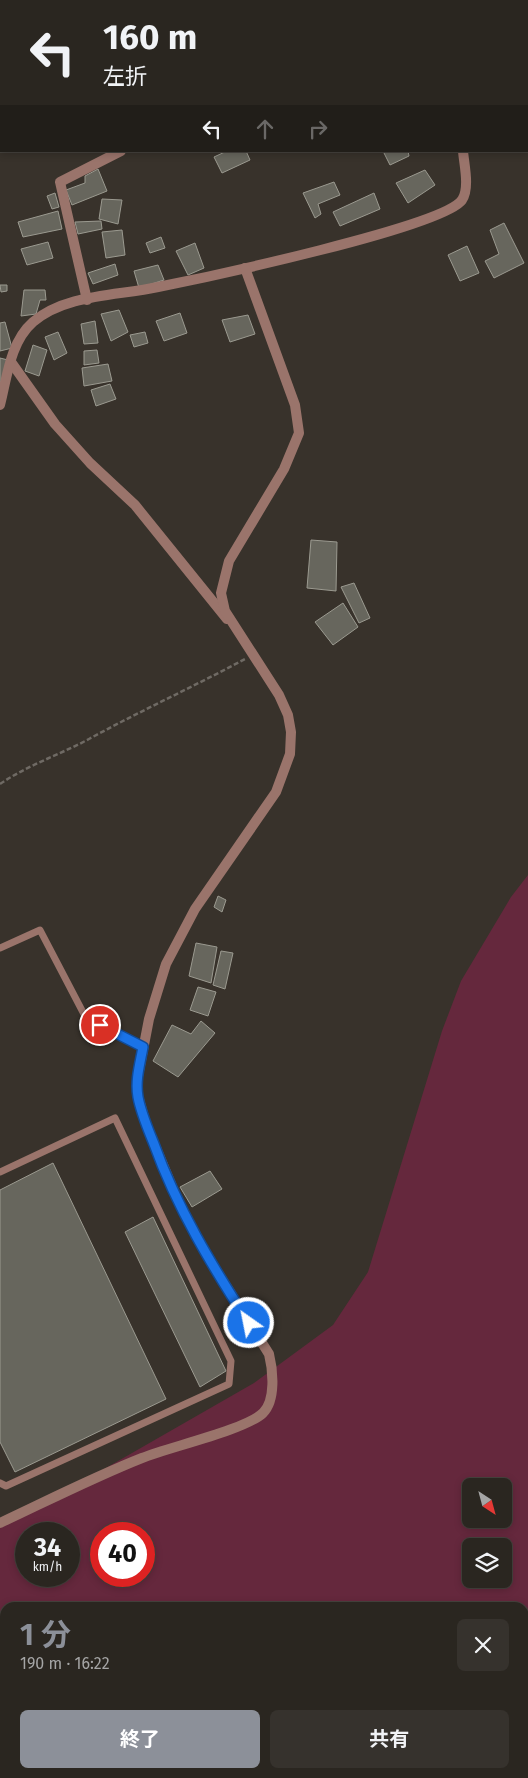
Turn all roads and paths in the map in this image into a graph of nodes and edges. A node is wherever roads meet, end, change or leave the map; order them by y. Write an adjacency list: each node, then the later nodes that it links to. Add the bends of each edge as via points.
1 (119, 152): 4 (street, via 60,182)
2 (463, 152): 3 (street, via 465,194 449,210 409,225)
3 (245, 268): 4 (street); 7 (street, via 295,405 299,425 292,453 238,544 225,574 222,602)
4 (87, 300): 5 (street, via 58,306 31,324 18,341)
5 (11, 362): 6 (street); 7 (street, via 55,424 90,463 135,505)
6 (0, 405)
7 (238, 633): 8 (street)
8 (253, 655): 9 (path); 11 (street, via 280,695 288,715 291,739 284,776 267,807 195,909 176,942 157,986)
9 (0, 784)
10 (0, 948): 11 (lane, via 40,930 86,1018)
11 (143, 1047): 14 (street, via 137,1081 146,1124 182,1210 269,1354 272,1387 268,1403 262,1414 252,1421 142,1458)
12 (0, 1172): 13 (lane, via 115,1118 231,1361 228,1384 6,1486)
13 (0, 1482)
14 (0, 1523)

